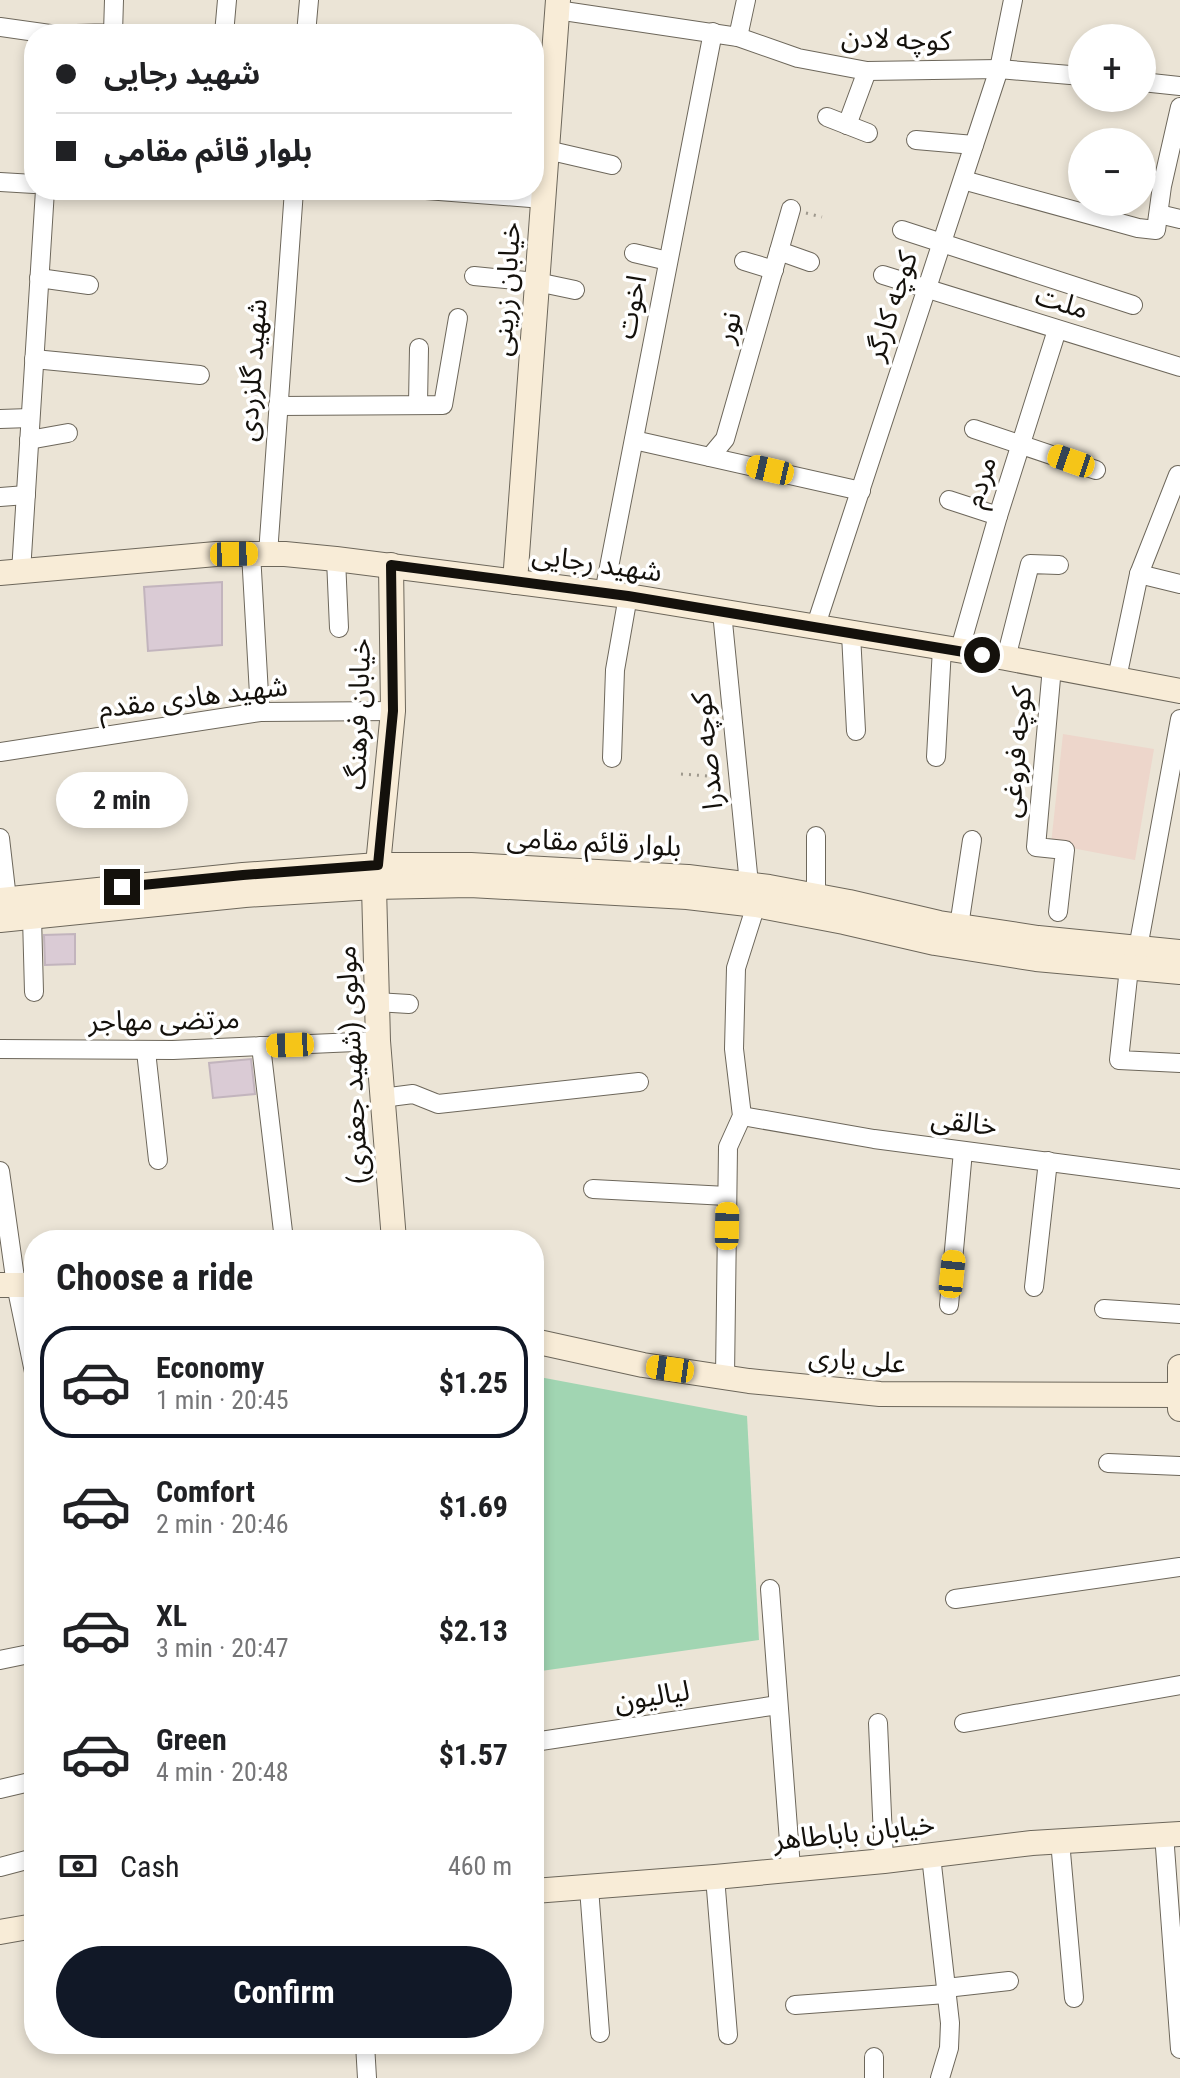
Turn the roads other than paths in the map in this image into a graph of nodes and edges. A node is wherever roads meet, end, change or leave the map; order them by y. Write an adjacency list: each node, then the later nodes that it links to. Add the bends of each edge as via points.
1 (114, 0): 7 (street)
2 (227, 0): 8 (street)
3 (309, 0): 9 (street)
4 (746, 0): 13 (street)
5 (1013, 0): 14 (street, کوچه کارگر)
6 (558, 5): 12 (street, کوچه لادن); 16 (main road, خیابان زرینی)
7 (113, 24)
8 (225, 24)
9 (307, 24)
10 (0, 27): 11 (street)
11 (24, 30)
12 (713, 32): 13 (street, کوچه لادن); 42 (street, اخوت)
13 (738, 37): 15 (street, کوچه لادن, via 798,58)
14 (999, 69): 15 (street, کوچه لادن); 17 (street, کوچه لادن); 25 (street, کوچه کارگر)
15 (867, 71): 22 (street)
16 (544, 73)
17 (1068, 75)
18 (1156, 83): 19 (street)
19 (1180, 86)
20 (1180, 107): 27 (street)
21 (827, 117): 22 (street)
22 (847, 125): 23 (street)
23 (868, 133)
24 (916, 140): 25 (street)
25 (974, 145): 29 (street, کوچه کارگر)
26 (544, 149): 28 (street)
27 (1175, 157): 36 (street, via 1162,186)
28 (612, 165)
29 (963, 180): 36 (street, via 1138,228 1156,230); 39 (street, کوچه کارگر)
30 (0, 182): 31 (street)
31 (24, 183)
32 (44, 200): 48 (street)
33 (293, 200): 61 (street, شهید گلزردی)
34 (543, 200): 49 (main road, خیابان زرینی)
35 (791, 209): 40 (street, نور)
36 (1159, 214): 37 (street)
37 (1180, 219)
38 (902, 230): 39 (street)
39 (942, 242): 51 (street, کوچه کارگر); 53 (street)
40 (779, 251): 44 (street); 45 (street, نور)
41 (634, 253): 42 (street)
42 (668, 261): 67 (street, اخوت)
43 (744, 261): 45 (street)
44 (810, 262)
45 (774, 270): 69 (street, نور, via 725,439)
46 (883, 275): 51 (street, ملت)
47 (474, 276): 49 (street)
48 (39, 278): 50 (street); 57 (street)
49 (537, 282): 52 (street); 83 (main road, خیابان زرینی)
50 (89, 285)
51 (927, 289): 55 (street, ملت); 72 (street, کوچه کارگر)
52 (575, 290)
53 (1133, 305)
54 (458, 318): 60 (street, via 443,405)
55 (1057, 330): 58 (street, ملت); 68 (street, مردم)
56 (419, 348): 60 (street)
57 (34, 359): 59 (street); 62 (street)
58 (1180, 367)
59 (200, 375)
60 (418, 404): 61 (street)
61 (278, 406): 77 (street, شهید گلزردی)
62 (30, 418): 63 (street); 66 (street)
63 (0, 419)
64 (974, 429): 68 (street)
65 (68, 433): 66 (street)
66 (29, 440): 73 (street)
67 (634, 440): 69 (street); 85 (street, اخوت)
68 (1021, 444): 70 (street); 76 (street, مردم)
69 (710, 457): 72 (street)
70 (1096, 470)
71 (1178, 475): 82 (street)
72 (861, 491): 88 (street, کوچه کارگر)
73 (26, 495): 74 (street); 81 (street)
74 (0, 497)
75 (949, 500): 76 (street)
76 (998, 516): 90 (street, مردم)
77 (260, 554): 78 (main road, شهید رجایی); 81 (main road, شهید رجایی); 96 (street, شهید گلزردی)
78 (336, 559): 79 (main road, شهید رجایی); 87 (street)
79 (391, 565): 83 (main road, شهید رجایی); 95 (main road, خیابان فرهنگ)
80 (1059, 565): 91 (street, via 1030,564)
81 (10, 573)
82 (1139, 574): 84 (street); 93 (street)
83 (515, 582): 85 (main road, شهید رجایی)
84 (1180, 584)
85 (616, 594): 86 (main road, شهید رجایی); 101 (street, اخوت)
86 (722, 612): 88 (main road, شهید رجایی); 107 (street, کوچه صدرا)
87 (339, 628)
88 (815, 628): 89 (main road, شهید رجایی)
89 (851, 634): 90 (main road, شهید رجایی); 98 (street)
90 (950, 650): 91 (main road, شهید رجایی); 100 (street, مردم)
91 (1006, 658): 92 (main road, شهید رجایی)
92 (1052, 667): 93 (main road, شهید رجایی); 111 (street, کوچه فروغی, via 1036,847 1065,850)
93 (1117, 678): 94 (main road, شهید رجایی)
94 (1180, 691)
95 (393, 711): 96 (street, شهید هادی مقدم); 105 (main road, خیابان فرهنگ)
96 (260, 712): 99 (street, شهید هادی مقدم)
97 (1180, 719): 115 (street)
98 (856, 731)
99 (0, 752)
100 (936, 757)
101 (612, 758)
102 (816, 836): 108 (street)
103 (0, 838): 109 (street)
104 (972, 840): 113 (street)
105 (376, 876): 106 (main road, بلوار قائم مقامی); 107 (main road, بلوار قائم مقامی, via 687,897); 118 (main road, مولوی (شهید جعفری))
106 (210, 888): 109 (main road, بلوار قائم مقامی); 112 (main road, بلوار قائم مقامی)
107 (753, 895): 108 (main road, بلوار قائم مقامی); 110 (main road, بلوار قائم مقامی); 127 (street, via 736,968 734,1049)
108 (816, 896): 110 (main road, بلوار قائم مقامی)
109 (2, 906): 112 (main road, بلوار قائم مقامی)
110 (846, 912): 113 (main road, بلوار قائم مقامی); 115 (main road, بلوار قائم مقامی, via 935,943 1036,959)
111 (1058, 912)
112 (32, 917): 117 (street)
113 (959, 926): 115 (main road, بلوار قائم مقامی)
114 (1180, 952): 115 (main road, بلوار قائم مقامی)
115 (1134, 958): 116 (main road, بلوار قائم مقامی); 124 (street, via 1119,1060)
116 (1180, 972)
117 (34, 992)
118 (376, 1002): 119 (street); 120 (main road, مولوی (شهید جعفری))
119 (409, 1004)
120 (378, 1041): 121 (street, مرتضی مهاجر); 126 (main road, مولوی (شهید جعفری))
121 (261, 1046): 123 (street, مرتضی مهاجر); 135 (street)
122 (0, 1049): 123 (street, مرتضی مهاجر)
123 (146, 1051): 129 (street)
124 (1180, 1063)
125 (639, 1082): 126 (street, via 438,1104 413,1094)
126 (382, 1098): 136 (main road, مولوی (شهید جعفری))
127 (742, 1116): 128 (street, خالقی); 134 (street, via 728,1147)
128 (963, 1151): 130 (street, خالقی); 139 (street)
129 (158, 1160)
130 (1048, 1161): 132 (street, خالقی); 138 (street)
131 (0, 1171): 137 (street)
132 (1180, 1179)
133 (593, 1189): 134 (street)
134 (727, 1196): 145 (street)
135 (283, 1230)
136 (393, 1230)
137 (17, 1285): 142 (street)
138 (1034, 1287)
139 (949, 1305)
140 (1104, 1309): 141 (street)
141 (1180, 1314)
142 (24, 1321)
143 (544, 1343): 145 (main road, علی یاری)
144 (1180, 1367): 146 (main road)
145 (725, 1377): 146 (main road, علی یاری, via 880,1394)
146 (1180, 1395): 147 (main road)
147 (1180, 1410)
148 (1108, 1463): 149 (street)
149 (1180, 1466)
150 (1180, 1567): 152 (street)
151 (770, 1589): 156 (street)
152 (955, 1599)
153 (24, 1655): 154 (street)
154 (0, 1660)
155 (1180, 1685): 158 (street)
156 (778, 1705): 159 (street, لیالیون); 168 (street)
157 (878, 1723): 166 (street)
158 (964, 1723)
159 (544, 1740)
160 (24, 1783): 161 (street)
161 (0, 1789)
162 (1172, 1834): 163 (main road, خیابان باباطاهر); 180 (street)
163 (1060, 1841): 164 (main road, خیابان باباطاهر); 176 (street)
164 (931, 1856): 166 (main road, خیابان باباطاهر); 175 (street)
165 (24, 1861): 167 (street)
166 (884, 1861): 168 (main road, خیابان باباطاهر)
167 (0, 1867)
168 (791, 1868): 169 (main road, خیابان باباطاهر)
169 (715, 1877): 170 (main road, خیابان باباطاهر); 179 (street)
170 (589, 1888): 171 (main road, خیابان باباطاهر); 178 (street)
171 (544, 1890)
172 (24, 1928): 173 (main road)
173 (0, 1932)
174 (1009, 1981): 175 (street)
175 (946, 1991): 177 (street); 185 (street, via 949,2048)
176 (1074, 1998)
177 (795, 2005)
178 (600, 2033)
179 (728, 2035)
180 (1180, 2049)
181 (366, 2054): 183 (street)
182 (874, 2057): 184 (street)
183 (367, 2078)
184 (874, 2078)
185 (940, 2078)

